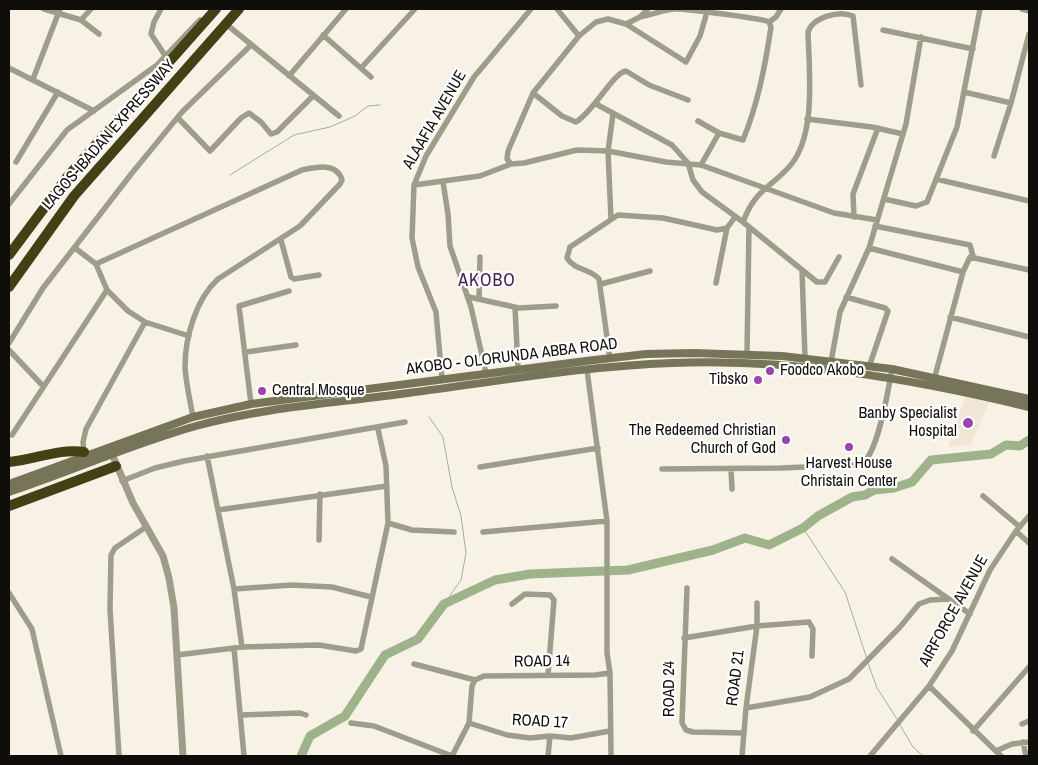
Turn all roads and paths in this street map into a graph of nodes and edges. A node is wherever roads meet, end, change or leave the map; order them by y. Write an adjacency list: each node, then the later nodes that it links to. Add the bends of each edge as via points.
1 (44, 9): 15 (street)
2 (91, 9): 20 (street)
3 (161, 9): 32 (street, via 151,34)
4 (210, 9): 32 (street)
5 (216, 9): 79 (highway, LAGOS-IBADAN EXPRESSWAY, via 68,176)
6 (239, 9): 22 (highway, LAGOS-IBADAN EXPRESSWAY)
7 (346, 9): 27 (street)
8 (415, 9): 33 (street)
9 (532, 9): 63 (street, ALAAFIA AVENUE, via 474,77 426,156)
10 (557, 9): 28 (street)
11 (648, 9): 19 (street)
12 (781, 9): 21 (street)
13 (980, 9): 31 (street)
14 (1022, 9): 17 (street)
15 (59, 11): 20 (street); 37 (street)
16 (837, 11): 38 (street, via 854,16); 50 (street, via 816,20 808,32)
17 (1029, 11)
18 (707, 12): 19 (street, via 675,9); 21 (street, via 760,18); 23 (street, via 700,36 686,62)
19 (640, 17): 23 (street)
20 (81, 20): 25 (street)
21 (769, 22): 53 (street, via 771,27 763,78 756,109 743,140)
22 (226, 24): 30 (street); 91 (highway, LAGOS-IBADAN EXPRESSWAY, via 74,196)
23 (626, 24): 28 (street, via 602,20)
24 (883, 30): 29 (street)
25 (99, 34)
26 (1029, 34): 44 (street)
27 (323, 35): 33 (street); 35 (street)
28 (579, 36): 41 (street)
29 (920, 37): 31 (street); 54 (street)
30 (251, 45): 35 (street); 49 (street, via 182,112)
31 (973, 49): 40 (street)
32 (166, 57): 46 (street)
33 (361, 68): 36 (street)
34 (9, 69): 37 (street)
35 (289, 76): 42 (street)
36 (371, 77)
37 (34, 79): 39 (street)
38 (860, 85)
39 (58, 92): 46 (street); 57 (street)
40 (964, 92): 44 (street); 61 (street, via 953,138)
41 (533, 93): 45 (street, via 562,116 576,122); 58 (street, via 508,151 507,159)
42 (313, 96): 48 (street); 49 (street, via 277,132 271,134 249,113 210,151)
43 (688, 100): 45 (street, via 649,85 626,71 616,76)
44 (1011, 103): 56 (street)
45 (596, 104): 47 (street)
46 (94, 111): 65 (street, via 67,130)
47 (613, 114): 55 (street); 59 (street, via 672,145)
48 (338, 116)
49 (179, 119): 77 (street, via 132,172)
50 (807, 119): 52 (street); 64 (street, via 804,138 794,160)
51 (698, 120): 53 (street)
52 (878, 128): 54 (street); 70 (street, via 853,194)
53 (719, 133): 60 (street)
54 (903, 134): 66 (street)
55 (608, 151): 58 (street, via 577,150); 59 (street); 71 (street)
56 (994, 156)
57 (16, 162)
58 (511, 164): 62 (street, via 480,176)
59 (688, 164): 60 (street); 69 (street, via 693,180 702,192)
60 (701, 165): 64 (street)
61 (936, 179): 66 (street, via 927,202 923,204 916,206); 67 (street)
62 (442, 182): 63 (street); 94 (street, via 450,246)
63 (414, 185): 120 (street, ALAAFIA AVENUE, via 412,238 418,267 436,312)
64 (764, 188): 70 (street); 72 (street, via 751,203)
65 (12, 196): 68 (street)
66 (884, 199): 73 (street)
67 (1029, 201)
68 (9, 204)
69 (736, 217): 72 (street); 75 (street)
70 (854, 217): 73 (street)
71 (611, 219): 75 (street, via 618,215 636,215 717,230); 90 (street, via 570,247 567,258 578,269 595,274)
72 (743, 222): 74 (street)
73 (876, 223): 78 (street); 81 (street, via 970,245)
74 (750, 227): 84 (street); 107 (street)
75 (727, 228): 89 (street)
76 (281, 240): 83 (street, via 300,226 340,184 342,180 336,171 320,166 296,172); 88 (street, via 291,277); 101 (street, via 218,279 207,290)
77 (75, 248): 83 (street); 103 (street, via 43,288)
78 (869, 248): 87 (street); 95 (street)
79 (9, 255)
80 (480, 256): 96 (street)
81 (973, 256): 85 (street); 87 (street, via 968,259)
82 (839, 257): 84 (street, via 822,283)
83 (96, 264): 92 (street)
84 (802, 270): 109 (street)
85 (1029, 270)
86 (650, 271): 90 (street)
87 (963, 272): 99 (street)
88 (319, 275)
89 (716, 283)
90 (601, 284): 110 (street)
91 (9, 287)
92 (107, 290): 100 (street, via 128,311); 123 (street)
93 (289, 291): 106 (street, via 239,306)
94 (469, 297): 96 (street); 118 (street)
95 (846, 297): 111 (street); 113 (street, via 888,311)
96 (479, 298): 98 (street)
97 (556, 306): 98 (street)
98 (515, 307): 114 (street)
99 (950, 317): 102 (street); 119 (street)
100 (145, 322): 101 (street); 134 (street, via 86,429 82,442)
101 (189, 336): 129 (street, via 185,367)
102 (1029, 337)
103 (9, 343)
104 (296, 345): 106 (street)
105 (9, 350): 123 (street)
106 (246, 352): 125 (street)
107 (748, 354): 108 (main road, AKOBO - OLORUNDA ABBA ROAD); 110 (main road, AKOBO - OLORUNDA ABBA ROAD, via 664,354)
108 (766, 355): 109 (main road, AKOBO - OLORUNDA ABBA ROAD); 112 (main road)
109 (805, 358): 111 (main road, AKOBO - OLORUNDA ABBA ROAD)
110 (610, 359): 114 (main road, AKOBO - OLORUNDA ABBA ROAD)
111 (831, 362): 113 (main road, AKOBO - OLORUNDA ABBA ROAD)
112 (766, 364): 116 (main road, AKOBO - OLORUNDA ABBA ROAD, via 673,363); 121 (main road, AKOBO - OLORUNDA ABBA ROAD)
113 (869, 367): 115 (main road, AKOBO - OLORUNDA ABBA ROAD)
114 (518, 369): 117 (main road, AKOBO - OLORUNDA ABBA ROAD)
115 (892, 369): 119 (main road, AKOBO - OLORUNDA ABBA ROAD); 121 (street)
116 (587, 370): 122 (main road, AKOBO - OLORUNDA ABBA ROAD); 133 (street)
117 (497, 372): 118 (main road, AKOBO - OLORUNDA ABBA ROAD); 122 (main road)
118 (486, 373): 120 (main road, AKOBO - OLORUNDA ABBA ROAD)
119 (935, 376): 124 (main road, AKOBO - OLORUNDA ABBA ROAD)
120 (442, 379): 125 (main road, AKOBO - OLORUNDA ABBA ROAD)
121 (890, 379): 127 (main road, AKOBO - OLORUNDA ABBA ROAD); 141 (street, via 881,420 869,456 864,461 854,465)
122 (498, 381): 128 (main road, AKOBO - OLORUNDA ABBA ROAD)
123 (43, 386): 132 (street)
124 (1029, 399)
125 (251, 404): 126 (main road, AKOBO - OLORUNDA ABBA ROAD)
126 (239, 406): 128 (main road); 129 (main road, AKOBO - OLORUNDA ABBA ROAD)
127 (1029, 406)
128 (241, 416): 135 (main road, AKOBO - OLORUNDA ABBA ROAD, via 196,426)
129 (193, 417): 134 (main road, AKOBO - OLORUNDA ABBA ROAD)
130 (405, 422): 131 (street)
131 (378, 429): 136 (street); 144 (street)
132 (12, 435)
133 (598, 448): 139 (street); 152 (street)
134 (88, 453): 137 (highway, via 75,450); 143 (main road, AKOBO - OLORUNDA ABBA ROAD)
135 (112, 454): 138 (street); 146 (main road, AKOBO - OLORUNDA ABBA ROAD)
136 (207, 456): 142 (street, via 168,464); 150 (street)
137 (9, 462)
138 (116, 466): 142 (street); 149 (highway)
139 (480, 467)
140 (662, 469): 141 (street)
141 (731, 469): 145 (street)
142 (122, 481): 154 (street)
143 (9, 484)
144 (387, 486): 147 (street); 153 (street)
145 (732, 489)
146 (9, 492)
147 (320, 494): 150 (street); 158 (street)
148 (983, 496): 155 (street)
149 (9, 506)
150 (218, 510): 162 (street)
151 (1029, 516): 155 (street, AIRFORCE AVENUE)
152 (607, 521): 157 (street); 177 (street, via 606,653)
153 (388, 523): 156 (street, via 412,530); 164 (street)
154 (146, 527): 173 (street, via 163,556 169,578); 195 (street, via 111,555 110,609)
155 (1018, 529): 159 (street); 168 (street, AIRFORCE AVENUE, via 990,570)
156 (454, 532)
157 (483, 532)
158 (319, 540)
159 (1029, 543)
160 (892, 559): 165 (street)
161 (686, 588): 170 (street, ROAD 24)
162 (234, 589): 164 (street, via 292,585 332,587); 171 (street)
163 (9, 594): 194 (street, via 32,628)
164 (371, 597): 171 (street, via 361,648 356,651 319,645)
165 (948, 599): 168 (street); 181 (street, via 919,604 849,679 810,697)
166 (757, 603): 169 (street, ROAD 21)
167 (512, 604): 178 (street, via 525,594 550,595 554,600)
168 (970, 614): 180 (street, AIRFORCE AVENUE)
169 (757, 626): 170 (street); 174 (street, via 809,622 813,629); 181 (street, ROAD 21)
170 (684, 638): 190 (street, ROAD 24, via 682,723 686,730)
171 (242, 647): 172 (street)
172 (234, 648): 173 (street); 182 (street)
173 (177, 655): 196 (street)
174 (812, 656)
175 (414, 664): 179 (street)
176 (1029, 667): 188 (street)
177 (610, 673): 178 (street, ROAD 14); 189 (street)
178 (548, 675): 179 (street, ROAD 14, via 484,676)
179 (475, 680): 186 (street)
180 (929, 686): 188 (street); 202 (street, AIRFORCE AVENUE)
181 (746, 708): 190 (street, ROAD 21)
182 (242, 715): 183 (street, via 300,712); 197 (street)
183 (306, 715)
184 (1029, 721): 187 (street)
185 (351, 723): 198 (street, via 374,726)
186 (469, 723): 191 (street, ROAD 17, via 507,735); 198 (street)
187 (1022, 724)
188 (973, 730): 193 (street)
189 (610, 731): 191 (street, ROAD 17, via 571,738); 200 (street)
190 (744, 733): 201 (street, ROAD 21)
191 (550, 736): 199 (street)
192 (1026, 742): 193 (street); 204 (street)
193 (996, 751): 203 (street)
194 (61, 756)
195 (119, 756)
196 (182, 756)
197 (244, 756)
198 (452, 756)
199 (548, 756)
200 (611, 756)
201 (742, 756)
202 (870, 756)
203 (1001, 756)
204 (1026, 756)

